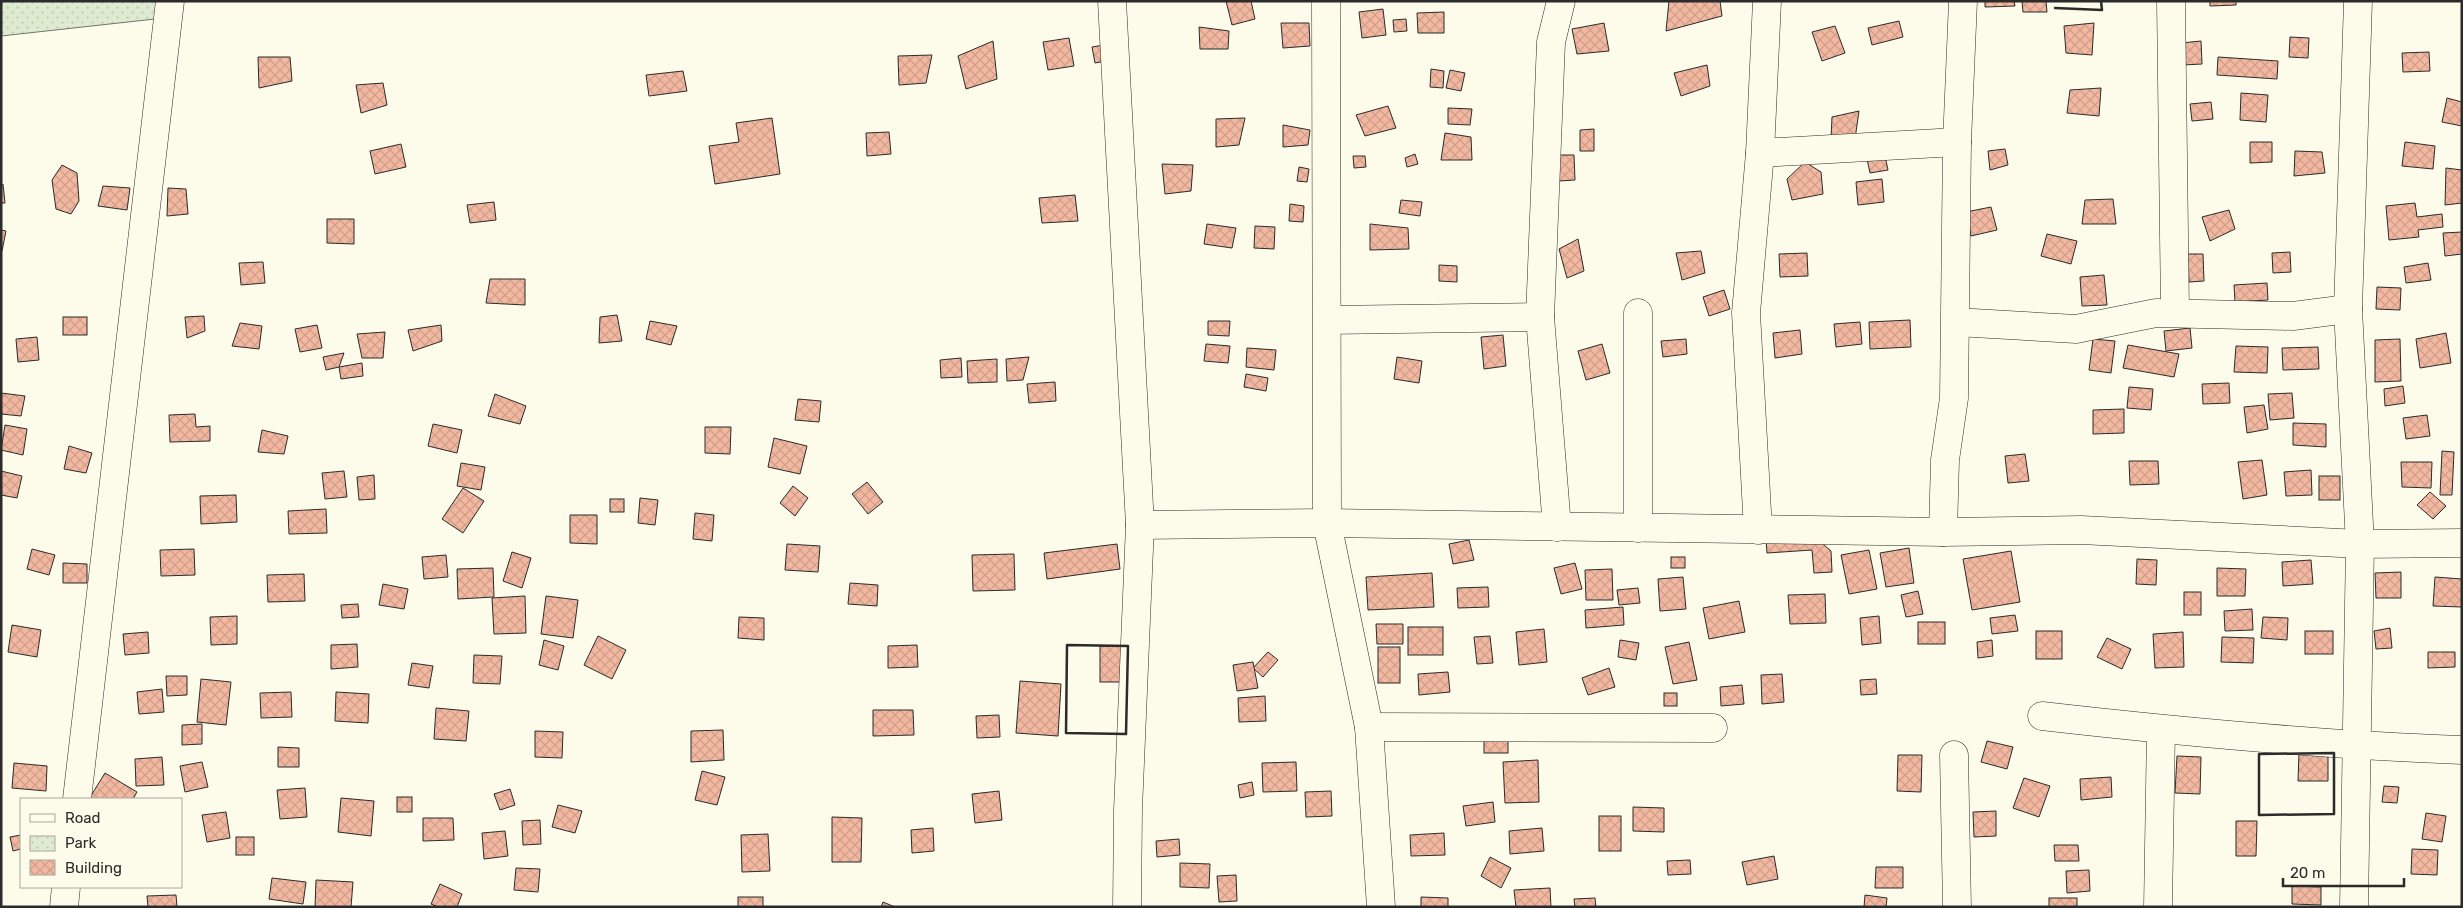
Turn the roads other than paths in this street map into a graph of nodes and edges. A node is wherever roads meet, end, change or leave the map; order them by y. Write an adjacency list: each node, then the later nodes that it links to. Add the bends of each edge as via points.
1 (170, 1): 32 (street)
2 (1112, 1): 18 (street)
3 (1326, 1): 15 (street)
4 (1561, 1): 14 (street, via 1551,42)
5 (1767, 1): 10 (street)
6 (1963, 1): 9 (street)
7 (2171, 1): 12 (street)
8 (2358, 1): 11 (street)
9 (1956, 142): 10 (street); 16 (street)
10 (1760, 153): 21 (street, via 1746,313)
11 (2348, 310): 12 (street, via 2293,316); 24 (street)
12 (2175, 312): 16 (street, via 2132,316 2076,329)
13 (1638, 313): 20 (street)
14 (1540, 316): 15 (street); 19 (street)
15 (1327, 320): 17 (street)
16 (1956, 322): 22 (street, via 1954,398 1945,460)
17 (1327, 523): 18 (street); 19 (street); 26 (street)
18 (1140, 525): 35 (street)
19 (1557, 527): 20 (street)
20 (1638, 528): 21 (street)
21 (1758, 530): 22 (street)
22 (1943, 532): 24 (street, via 2081,530)
23 (2462, 543): 24 (street)
24 (2360, 544): 29 (street)
25 (2042, 716): 28 (street)
26 (1369, 727): 27 (street); 36 (street)
27 (1713, 728)
28 (2161, 730): 29 (street); 38 (street)
29 (2358, 746): 30 (street); 39 (street)
30 (2462, 750)
31 (1954, 755): 37 (street)
32 (77, 798)
33 (66, 888): 34 (street)
34 (64, 907)
35 (1127, 907)
36 (1381, 907)
37 (1957, 907)
38 (2158, 907)
39 (2354, 907)

